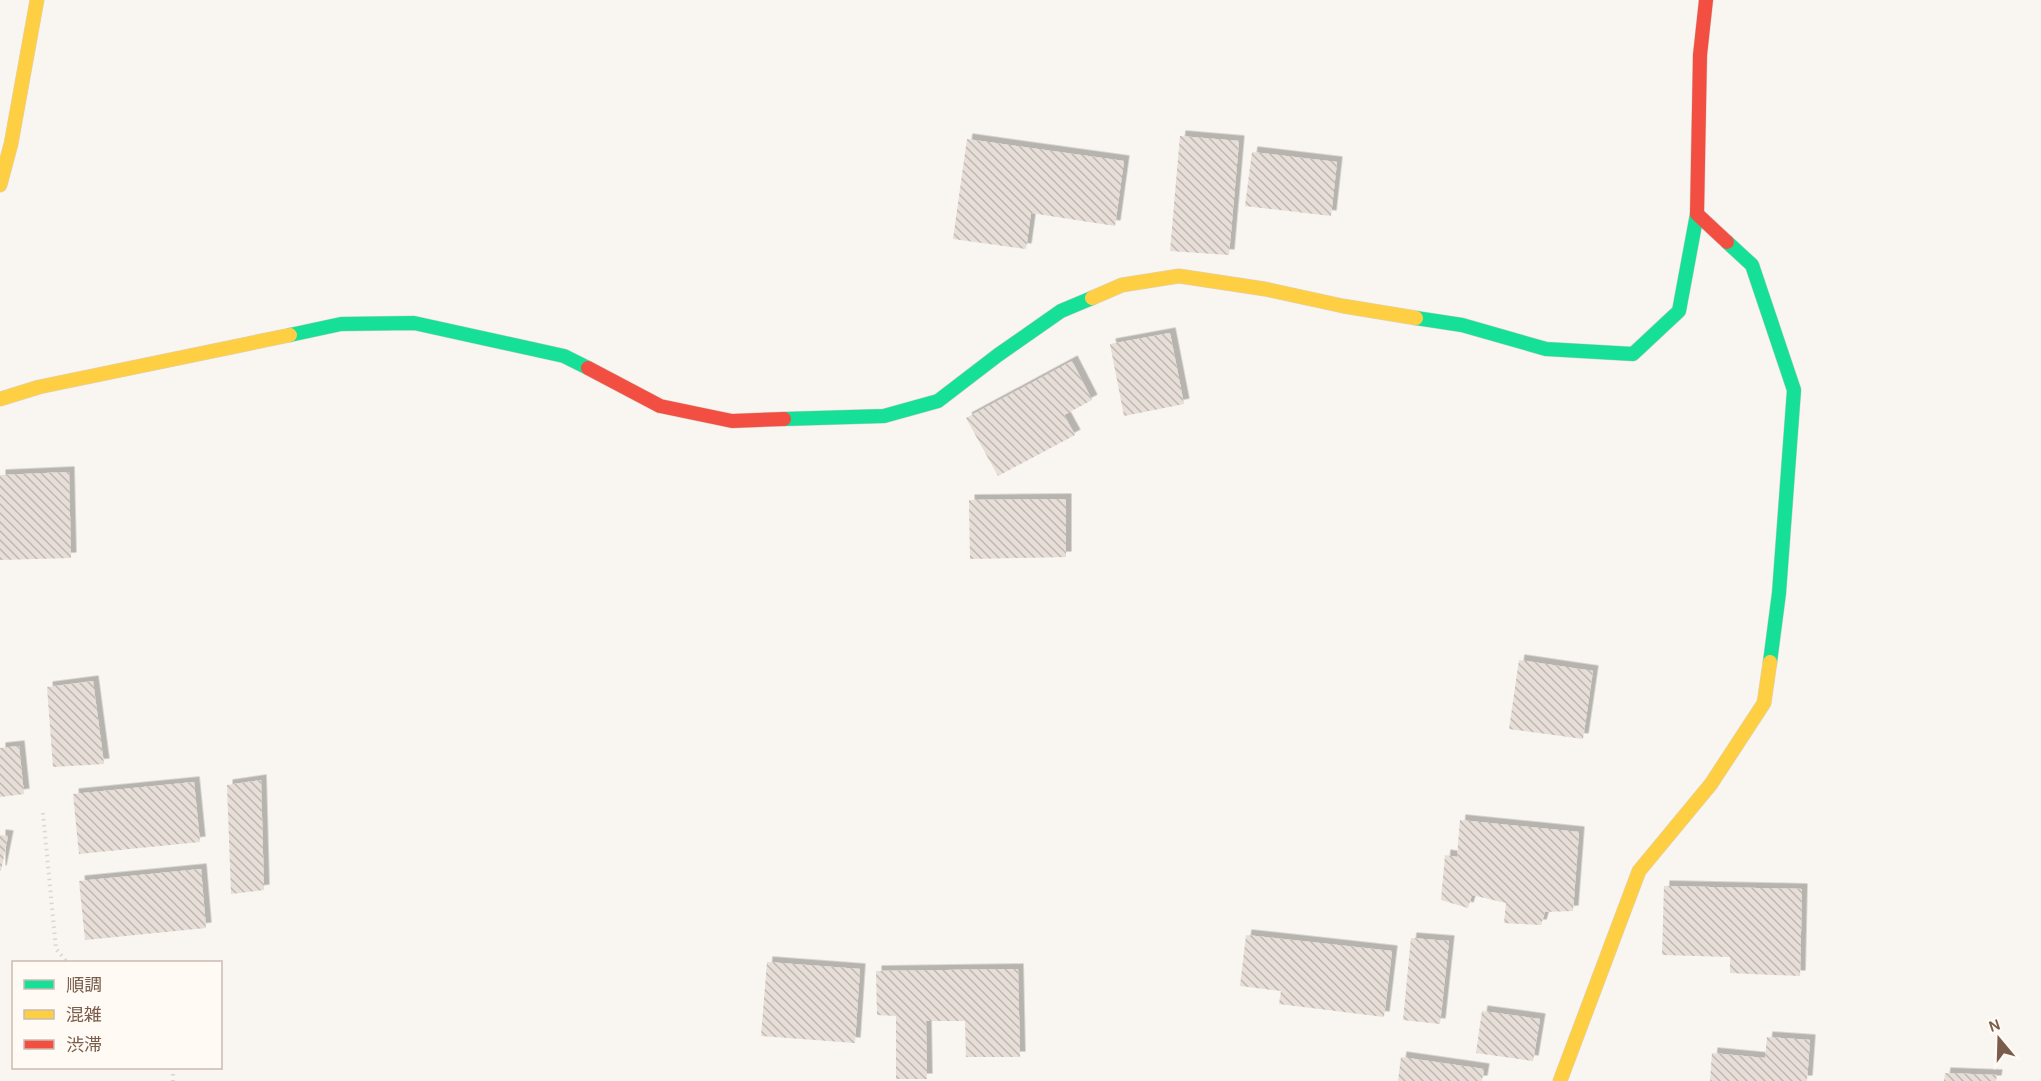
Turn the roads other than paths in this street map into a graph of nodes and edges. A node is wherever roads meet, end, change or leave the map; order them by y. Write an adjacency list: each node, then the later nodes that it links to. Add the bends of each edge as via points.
1 (37, 0): 3 (street)
2 (1706, 0): 4 (street, via 1700,55)
3 (0, 185)
4 (1697, 214): 5 (street, via 1679,311 1633,354 1546,349 1462,325 1179,276 1122,285 1061,311 938,401 884,416 732,421 660,406 564,356 414,323 340,324 39,387); 6 (street, via 1752,265 1794,390 1779,593 1764,703 1711,784 1639,871)
5 (0, 399)
6 (1560, 1081)

